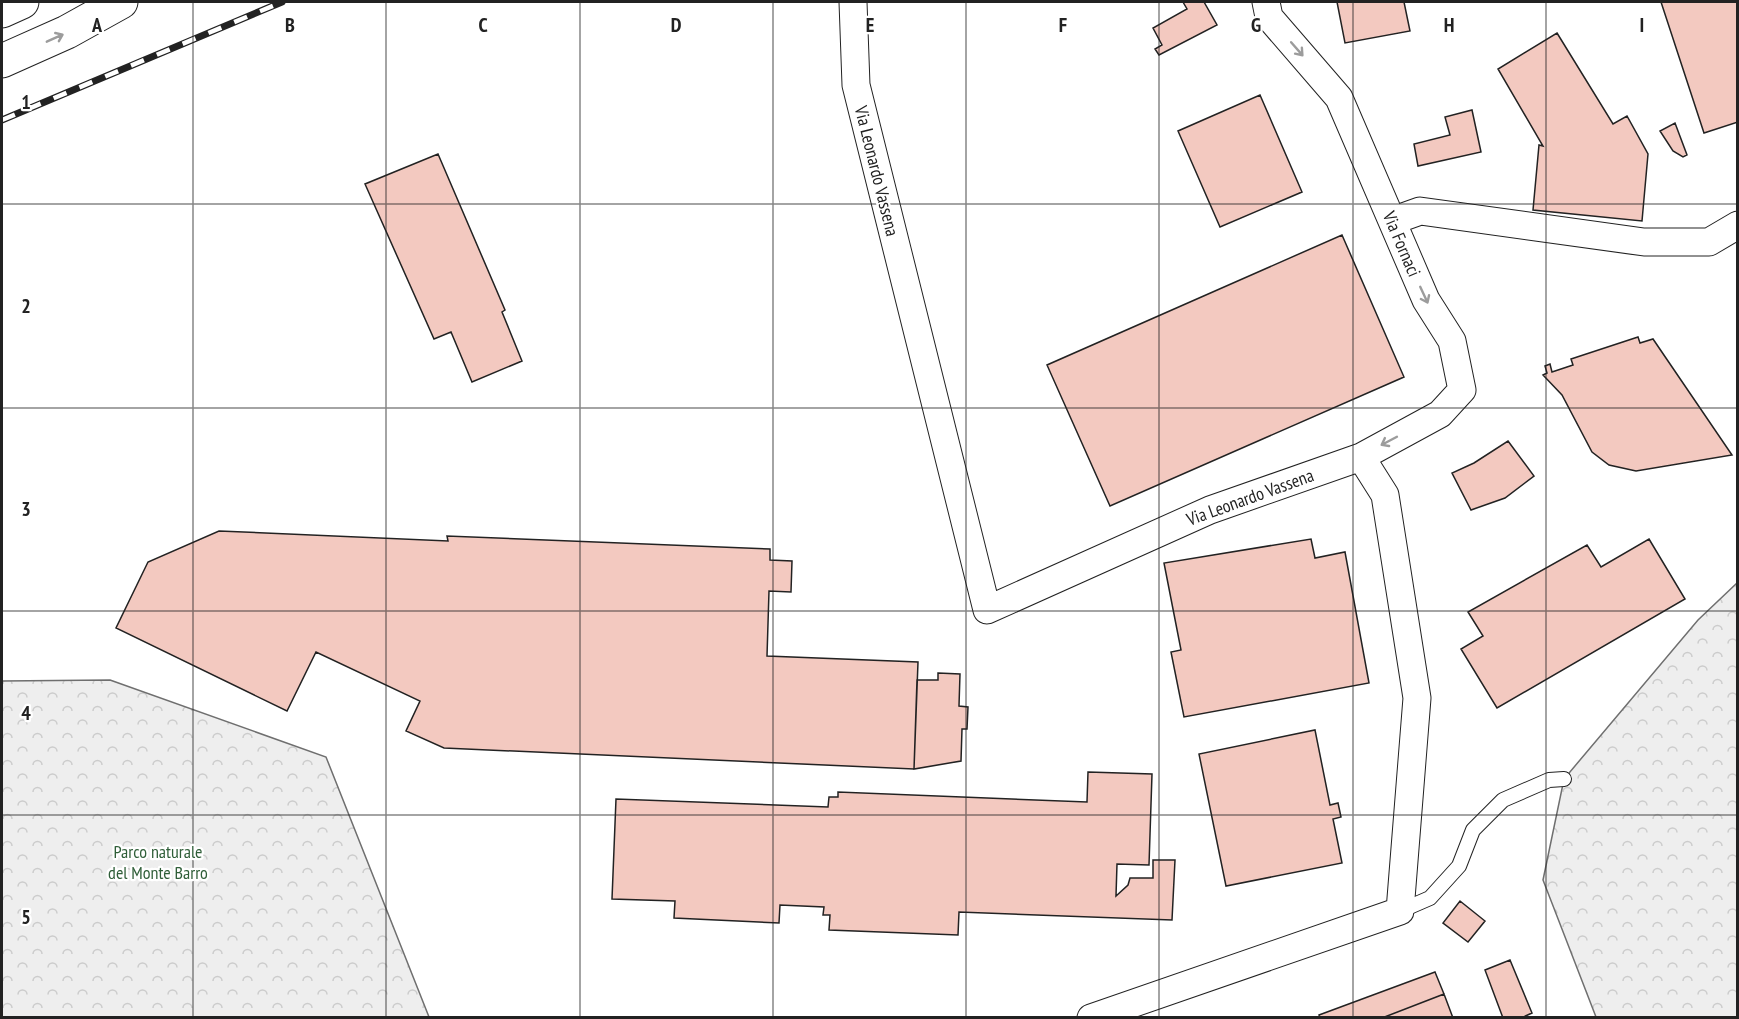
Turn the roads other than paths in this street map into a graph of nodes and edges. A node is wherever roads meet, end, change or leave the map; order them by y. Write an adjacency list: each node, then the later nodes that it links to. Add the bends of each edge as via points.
1 (22, 2): 5 (main road)
2 (121, 2): 6 (main road, one-way to 2)
3 (853, 2): 9 (street, Via Leonardo Vassena, via 856,85 987,610 1210,510)
4 (1266, 2): 7 (street, Via Fornaci, one-way to 7, via 1269,17 1340,98)
5 (2, 11)
6 (2, 61)
7 (1392, 221): 8 (street, via 1420,212 1644,242 1709,242); 9 (street, Via Fornaci, one-way to 9, via 1426,300 1452,341 1462,390 1440,414)
8 (1737, 225)
9 (1361, 457): 11 (street, via 1385,495 1417,698)
10 (1564, 779): 11 (lane, via 1549,780 1503,800 1473,830 1459,866 1430,898)
11 (1400, 911): 12 (street)
12 (1091, 1017)

